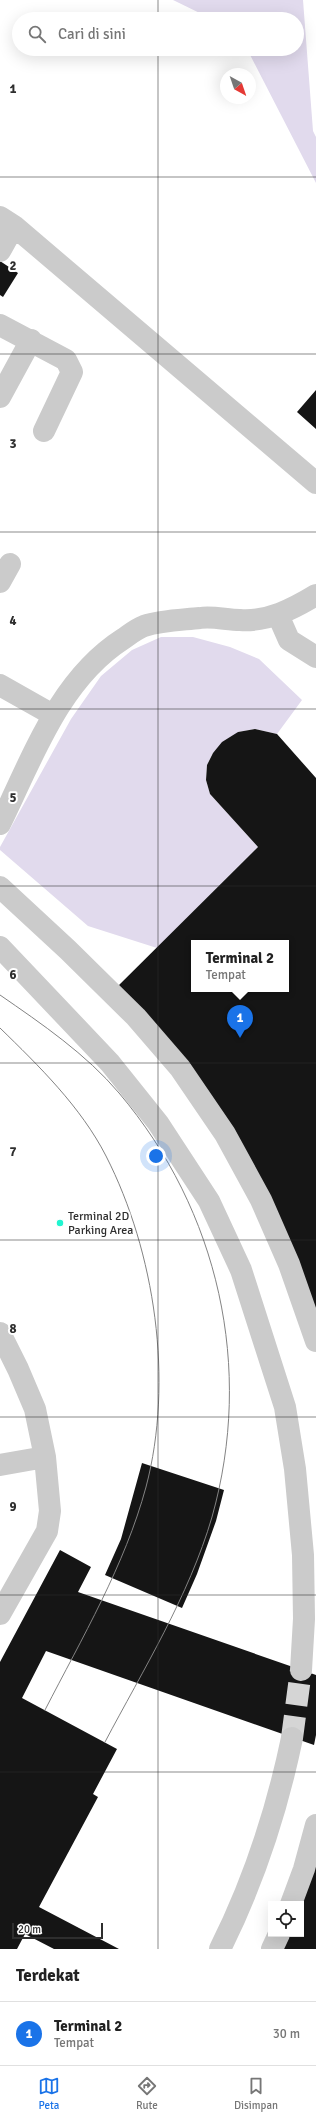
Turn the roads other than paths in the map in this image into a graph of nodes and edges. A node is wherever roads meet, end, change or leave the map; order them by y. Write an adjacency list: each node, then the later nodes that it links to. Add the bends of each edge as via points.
1 (7, 221): 2 (street); 7 (street)
2 (0, 251)
3 (0, 325): 4 (street)
4 (31, 340): 5 (street); 6 (street, via 66,360 72,372)
5 (0, 397)
6 (44, 431)
7 (316, 483)
8 (316, 595): 9 (street)
9 (278, 615): 10 (street, via 289,640); 12 (street, via 241,620 206,617 166,620 142,627 98,658)
10 (316, 657)
11 (0, 685): 12 (street)
12 (53, 715): 13 (street)
13 (0, 824)
14 (0, 887): 17 (street, via 136,1017 180,1068 224,1134 261,1200 289,1264)
15 (0, 947): 21 (street, via 110,1063 158,1123 209,1201 241,1270 285,1407 295,1469 303,1555 304,1619)
16 (0, 1333): 18 (street, via 34,1409)
17 (316, 1341)
18 (45, 1457): 19 (street); 20 (street, via 50,1510 47,1531)
19 (0, 1465)
20 (0, 1614)
21 (301, 1670)
22 (292, 1738): 26 (street, via 285,1772 262,1847 235,1919)
23 (316, 1826): 24 (street, via 304,1869)
24 (291, 1901)
25 (278, 1937): 27 (street)
26 (220, 1949)
27 (272, 1949)

